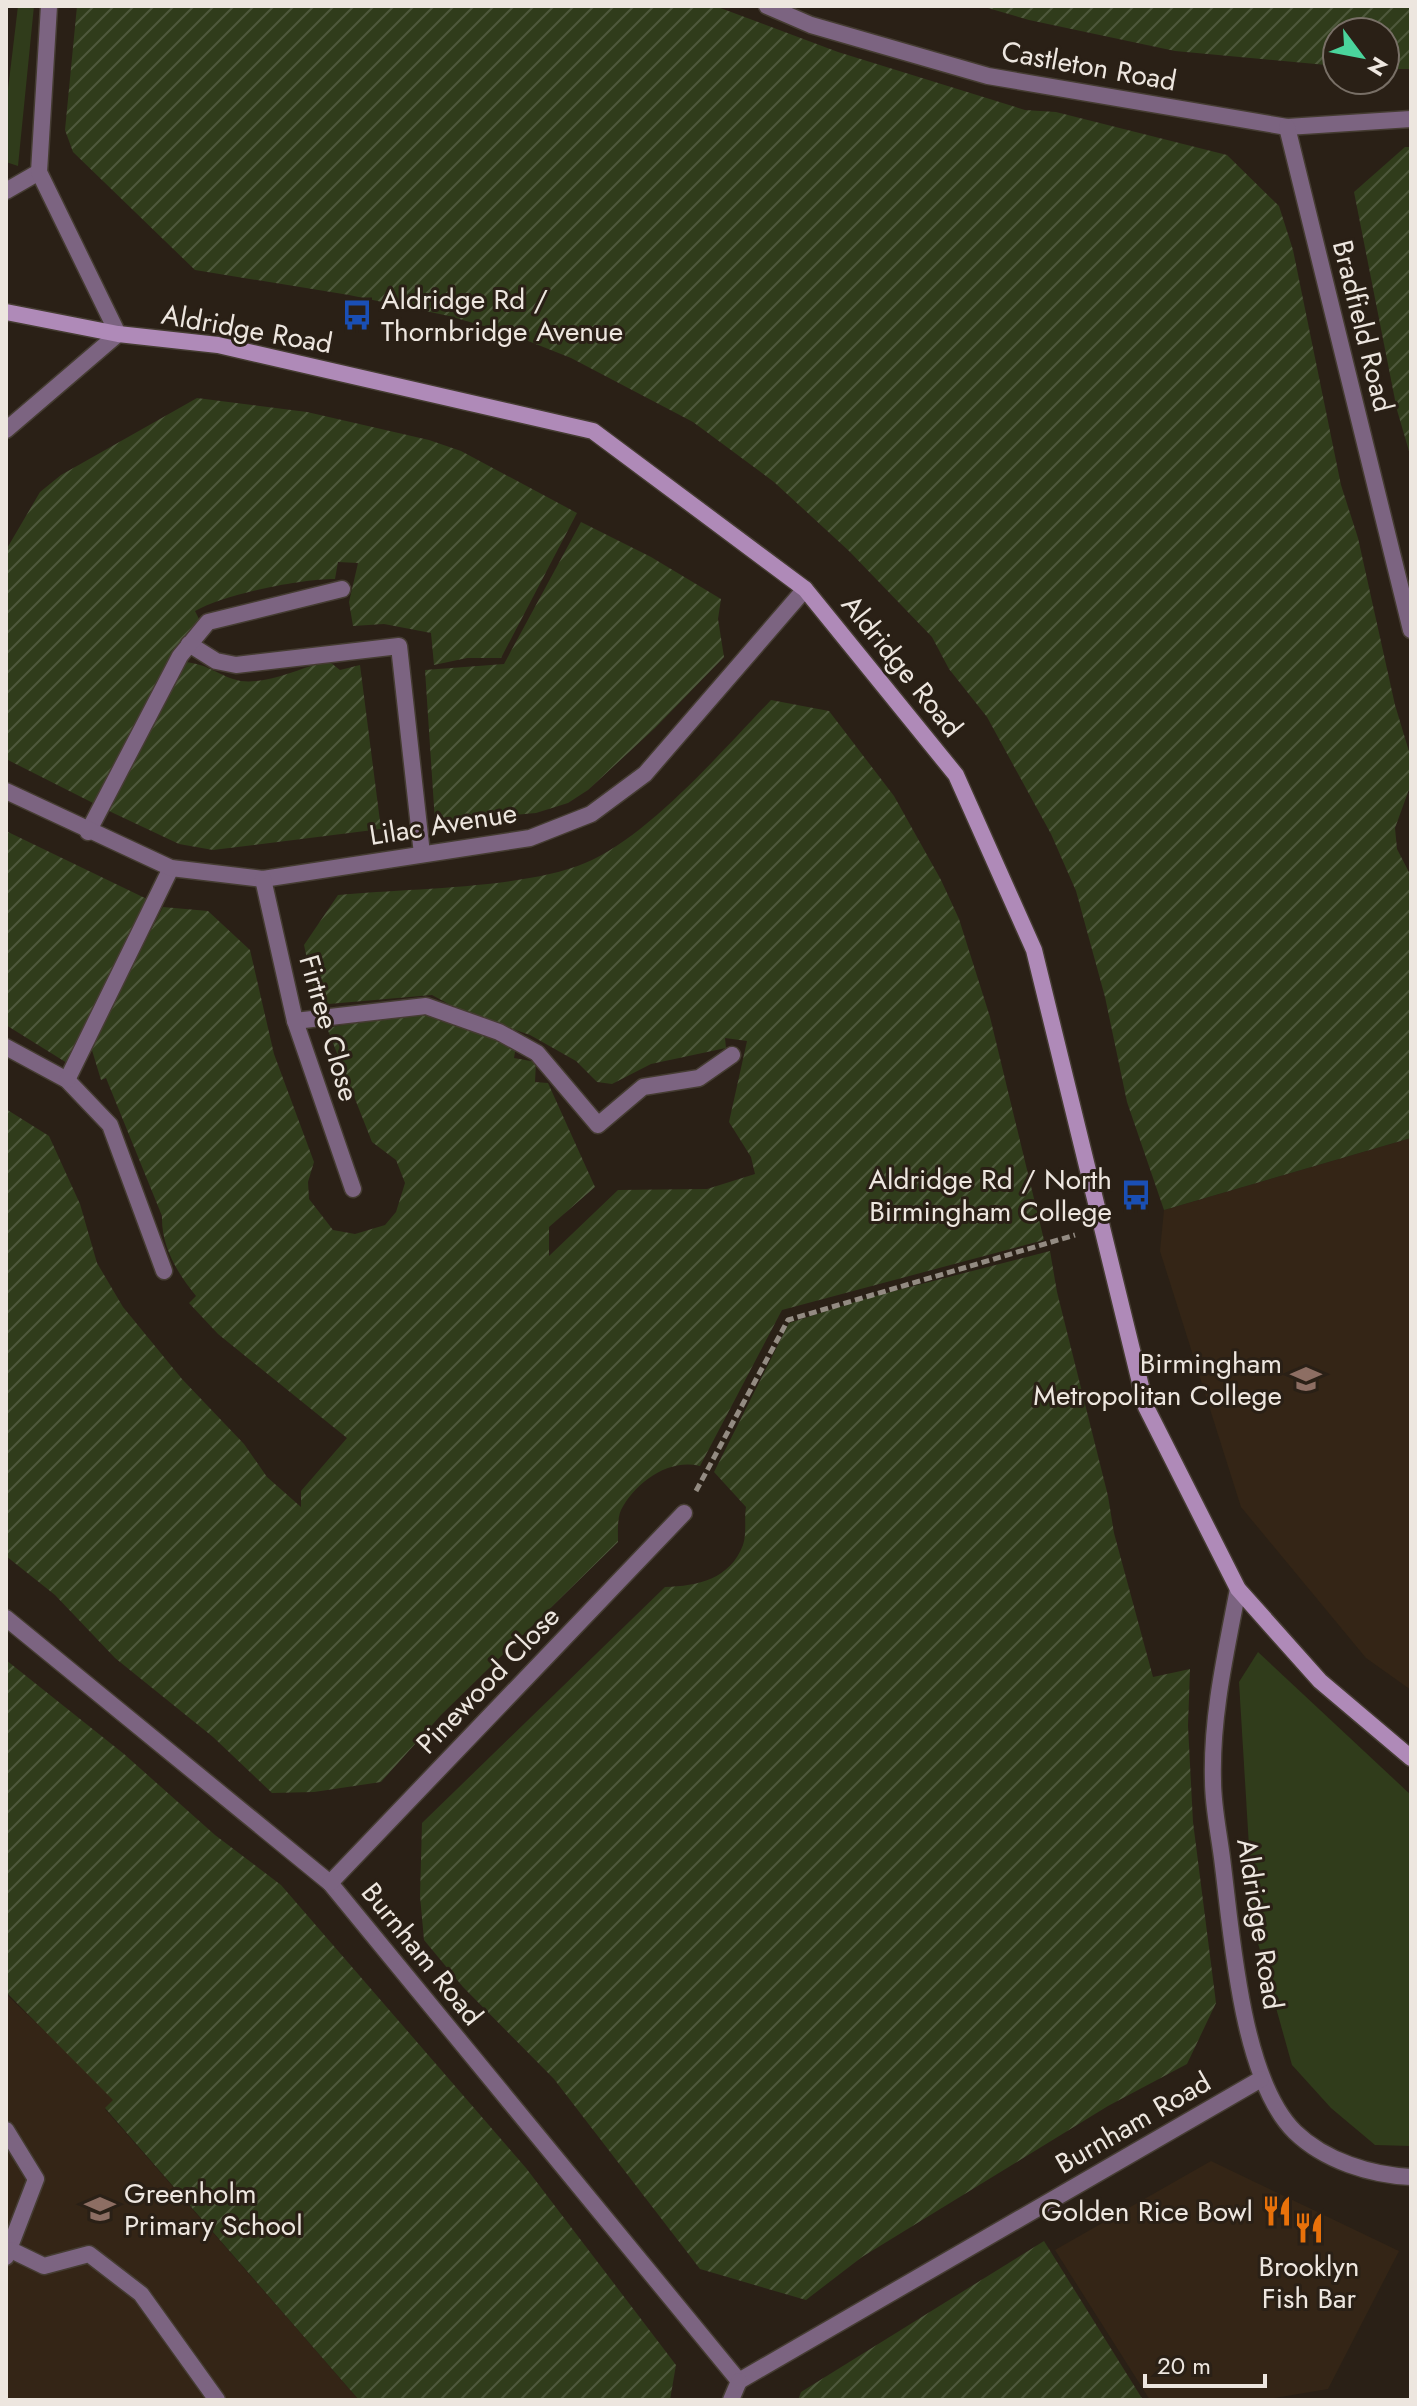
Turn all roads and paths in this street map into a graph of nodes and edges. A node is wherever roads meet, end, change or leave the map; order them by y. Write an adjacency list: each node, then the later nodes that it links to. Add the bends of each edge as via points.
1 (49, 6): 5 (street)
2 (767, 6): 4 (street, Castleton Road, via 811,25 988,76)
3 (1411, 119): 4 (street, Castleton Road)
4 (1287, 127): 12 (street, Bradfield Road)
5 (39, 172): 6 (street); 8 (street)
6 (6, 191)
7 (6, 312): 8 (street, Aldridge Road)
8 (118, 334): 9 (street); 11 (street, Aldridge Road, via 218,345 593,431)
9 (6, 430)
10 (342, 589): 13 (street, via 208,622)
11 (805, 589): 16 (street, Lilac Avenue, via 645,774 591,814 530,838); 24 (street, Aldridge Road, via 956,775 1034,950)
12 (1411, 630)
13 (189, 644): 15 (street); 16 (street, via 216,661 236,665 399,646)
14 (6, 791): 15 (street, Lilac Avenue)
15 (88, 832): 17 (street, Lilac Avenue)
16 (422, 854): 18 (street, Lilac Avenue)
17 (171, 868): 18 (street, Lilac Avenue); 22 (street)
18 (263, 879): 19 (street, Firtree Close)
19 (295, 1021): 21 (street, via 426,1006 499,1032 537,1053 598,1125 643,1087 699,1078); 23 (street, Firtree Close)
20 (6, 1047): 22 (street)
21 (732, 1055)
22 (67, 1080): 25 (street, via 110,1125)
23 (353, 1189)
24 (1103, 1227): 26 (path, via 788,1320); 27 (street, Aldridge Road, via 1146,1407)
25 (164, 1271)
26 (684, 1513): 30 (street, Pinewood Close)
27 (1238, 1589): 29 (street, Aldridge Road, via 1320,1681); 31 (street, Aldridge Road, via 1221,1682 1213,1781 1236,1969)
28 (6, 1618): 30 (street, Burnham Road)
29 (1411, 1758)
30 (330, 1883): 35 (street, Burnham Road)
31 (1261, 2079): 33 (street, Aldridge Road, via 1294,2131 1334,2158 1379,2176); 35 (street, Burnham Road)
32 (6, 2130): 34 (street, via 36,2179)
33 (1411, 2177)
34 (8, 2254): 36 (street, via 44,2266 89,2254 141,2294)
35 (739, 2381): 37 (street)
36 (217, 2400)
37 (731, 2400)

